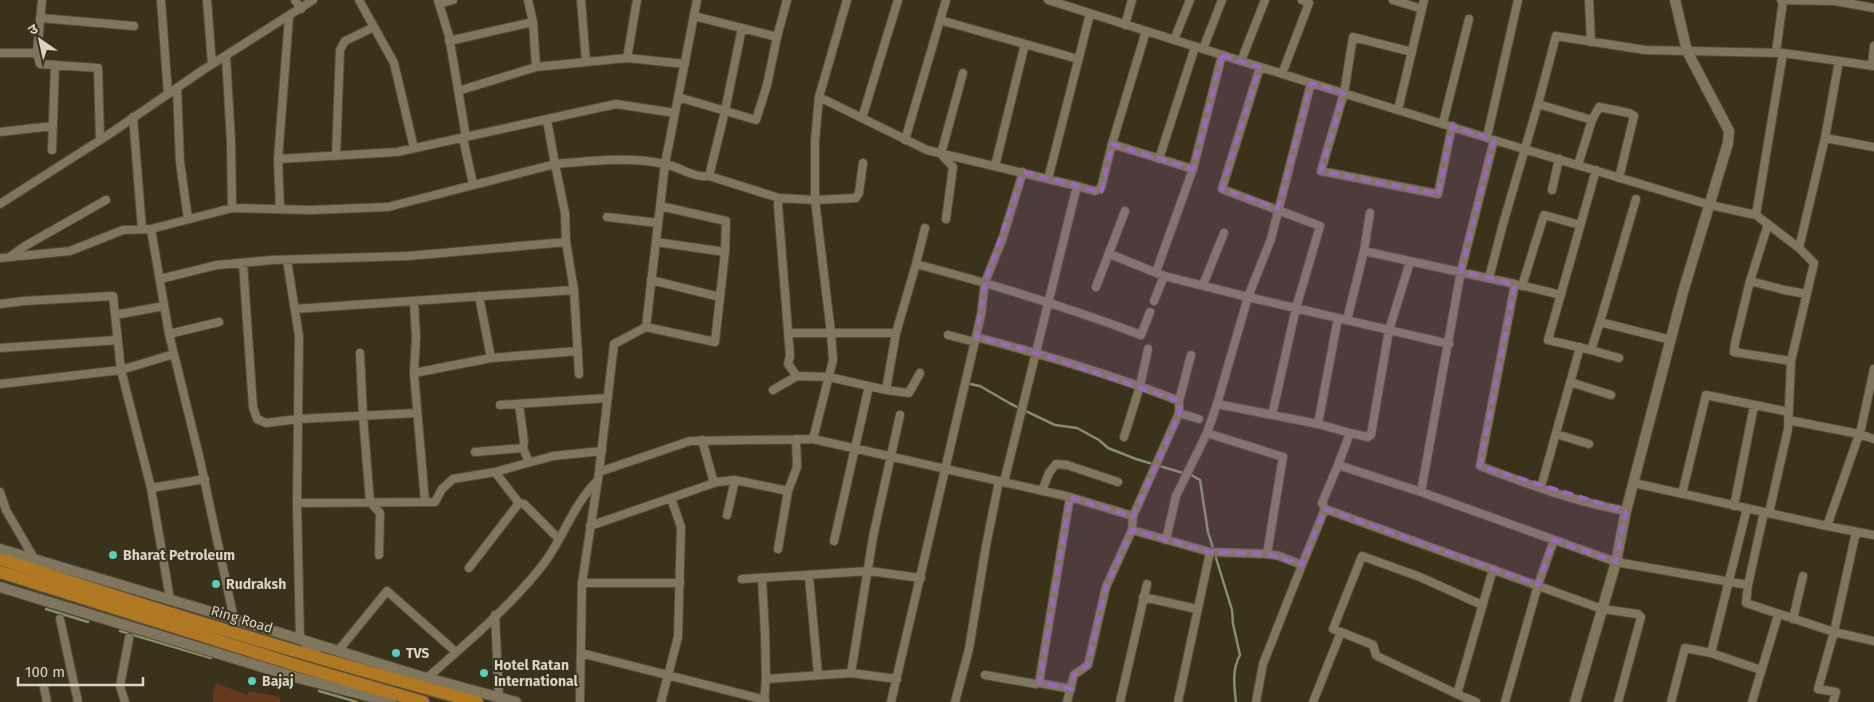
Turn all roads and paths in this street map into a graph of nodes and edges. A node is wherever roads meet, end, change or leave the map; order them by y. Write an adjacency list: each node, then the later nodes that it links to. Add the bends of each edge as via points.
1 (42, 0): 35 (street)
2 (161, 0): 75 (street)
3 (207, 0): 63 (street)
4 (295, 0): 30 (street)
5 (313, 0): 30 (street)
6 (359, 0): 41 (street)
7 (454, 0): 28 (street)
8 (528, 0): 38 (street)
9 (581, 0): 62 (street)
10 (637, 0): 58 (street)
11 (697, 0): 33 (street)
12 (787, 0): 44 (street)
13 (847, 0): 77 (street)
14 (898, 0): 83 (street)
15 (946, 0): 37 (street)
16 (1051, 0): 32 (street)
17 (1132, 0): 39 (street)
18 (1190, 0): 45 (street)
19 (1222, 0): 50 (street)
20 (1264, 0): 60 (street)
21 (1302, 0): 70 (street, via 1309,3)
22 (1393, 0): 31 (street)
23 (1424, 0): 31 (street)
24 (1518, 0): 91 (street)
25 (1589, 0): 47 (street)
26 (1675, 0): 51 (street)
27 (1782, 0): 29 (street, via 1835,1); 55 (street)
28 (439, 2): 46 (street)
29 (1874, 8)
30 (301, 9): 34 (street)
31 (1422, 9): 52 (street)
32 (1090, 14): 39 (street); 59 (street)
33 (694, 16): 42 (street); 64 (street)
34 (289, 17): 57 (street); 102 (street)
35 (40, 18): 40 (street); 54 (street)
36 (1469, 19): 86 (street)
37 (940, 20): 48 (street); 94 (street)
38 (533, 22): 46 (street); 67 (street)
39 (1125, 25): 43 (street)
40 (134, 26)
41 (374, 27): 97 (street, via 394,63); 101 (street, via 345,41 340,50)
42 (742, 28): 44 (street); 80 (street)
43 (1146, 31): 45 (street); 95 (street)
44 (777, 37): 80 (street, via 756,120)
45 (1174, 40): 50 (street)
46 (450, 41): 73 (street)
47 (1591, 42): 51 (street, via 1645,50); 78 (street, via 1556,36)
48 (1025, 44): 59 (street); 109 (street)
49 (1874, 46): 66 (street)
50 (1199, 48): 56 (street); 103 (street)
51 (1687, 51): 55 (street); 124 (street, via 1729,131)
52 (1412, 52): 74 (street, via 1353,37); 79 (street)
53 (0, 53): 54 (street)
54 (38, 53): 65 (street, via 40,64)
55 (1780, 53): 61 (street); 131 (street)
56 (1222, 55): 60 (street); 110 (street)
57 (226, 56): 63 (street); 126 (street)
58 (627, 58): 62 (street); 64 (street)
59 (1078, 59): 115 (street)
60 (1241, 61): 68 (street)
61 (1839, 61): 66 (street); 92 (street)
62 (586, 62): 67 (street)
63 (212, 64): 72 (street)
64 (685, 64): 76 (street)
65 (55, 65): 87 (street); 93 (street, via 98,68)
66 (1873, 66)
67 (536, 67): 73 (street)
68 (1260, 67): 70 (street); 127 (street, via 1222,189)
69 (963, 73): 100 (street)
70 (1282, 74): 71 (street)
71 (1311, 83): 74 (street); 127 (street)
72 (177, 88): 75 (street); 134 (street, via 180,162)
73 (458, 91): 90 (street)
74 (1344, 93): 79 (street); 88 (street, via 1320,171 1438,194)
75 (168, 94): 82 (street)
76 (678, 97): 80 (street); 81 (street)
77 (819, 97): 83 (street); 122 (street)
78 (1538, 104): 85 (street); 98 (street)
79 (1398, 110): 86 (street)
80 (725, 112): 113 (street)
81 (675, 113): 84 (street, via 616,104); 107 (street)
82 (134, 118): 93 (street); 139 (street)
83 (862, 118): 94 (street)
84 (547, 120): 90 (street); 106 (street)
85 (1592, 120): 108 (street); 114 (street, via 1599,107 1634,116)
86 (1442, 123): 88 (street)
87 (53, 126): 89 (street); 99 (street)
88 (1452, 126): 91 (street)
89 (0, 132)
90 (464, 137): 97 (street); 116 (street)
91 (1491, 138): 98 (street); 154 (street)
92 (1825, 138): 96 (street); 144 (street)
93 (100, 140): 123 (street)
94 (906, 140): 100 (street)
95 (1112, 144): 103 (street); 117 (street, via 1101,188)
96 (1874, 147)
97 (414, 148): 101 (street)
98 (1525, 149): 104 (street); 157 (street)
99 (52, 150)
100 (942, 154): 109 (street); 133 (street, via 953,168)
101 (336, 156): 102 (street)
102 (278, 159): 128 (street)
103 (1159, 159): 110 (street)
104 (1559, 159): 108 (street); 118 (street)
105 (863, 163): 122 (street, via 856,198)
106 (555, 164): 107 (street, via 619,159); 116 (street); 142 (street, via 565,213)
107 (665, 164): 113 (street, via 701,177); 125 (street)
108 (1578, 165): 111 (street)
109 (995, 166): 112 (street)
110 (1193, 169): 155 (street)
111 (1596, 170): 114 (street); 137 (street)
112 (1023, 172): 115 (street); 160 (street)
113 (709, 176): 119 (street)
114 (1619, 178): 124 (street)
115 (1048, 179): 117 (street)
116 (473, 184): 128 (street, via 388,207)
117 (1077, 186): 173 (street)
118 (1552, 190)
119 (779, 198): 122 (street); 186 (street)
120 (1636, 199): 183 (street)
121 (106, 200): 148 (street)
122 (814, 200): 187 (street)
123 (0, 204)
124 (1710, 205): 131 (street); 193 (street)
125 (660, 206): 135 (street); 146 (street, via 726,221)
126 (232, 208): 128 (street); 134 (street)
127 (1278, 208): 170 (street, via 1271,239); 176 (street, via 1320,226)
128 (280, 209)
129 (1125, 211): 147 (street)
130 (1370, 213): 145 (street)
131 (1756, 214): 136 (street)
132 (607, 217): 135 (street)
133 (946, 219)
134 (188, 220): 140 (street)
135 (658, 223): 143 (street)
136 (1768, 224): 144 (street); 161 (street)
137 (1580, 225): 163 (street, via 1544,215); 167 (street)
138 (925, 228): 153 (street)
139 (142, 229): 140 (street); 148 (street, via 123,230 70,251)
140 (151, 229): 158 (street)
141 (1224, 233): 162 (street)
142 (566, 242): 150 (street, via 408,256); 165 (street)
143 (656, 242): 146 (street); 159 (street)
144 (1799, 248): 166 (street, via 1814,263)
145 (1364, 251): 151 (street); 181 (street)
146 (725, 252): 169 (street)
147 (1110, 254): 155 (street); 164 (street)
148 (9, 257): 149 (street)
149 (0, 258)
150 (287, 260): 152 (street); 177 (street)
151 (1410, 262): 154 (street); 185 (street)
152 (243, 263): 158 (street, via 216,265); 234 (street, via 253,407 257,419 266,423)
153 (916, 264): 160 (street); 188 (street)
154 (1461, 271): 157 (street); 194 (street)
155 (1156, 272): 156 (street)
156 (1164, 276): 162 (street); 172 (street)
157 (1489, 278): 163 (street)
158 (160, 279): 175 (street)
159 (651, 280): 169 (street); 184 (street)
160 (985, 282): 173 (street); 192 (street)
161 (1750, 282): 166 (street); 206 (street, via 1734,352)
162 (1203, 285): 170 (street)
163 (1519, 285): 167 (street); 264 (street, via 1480,466)
164 (1096, 287)
165 (574, 290): 168 (street); 199 (street)
166 (1807, 294): 206 (street)
167 (1561, 295): 195 (street, via 1548,340)
168 (479, 296): 171 (street); 204 (street)
169 (720, 297): 184 (street, via 714,342)
170 (1248, 297): 176 (street); 225 (street)
171 (414, 301): 177 (street); 209 (street)
172 (1154, 301)
173 (1049, 302): 178 (street, via 1141,335); 201 (street)
174 (0, 304): 179 (street, via 112,296)
175 (164, 306): 179 (street); 189 (street)
176 (1296, 308): 180 (street); 231 (street)
177 (295, 309): 234 (street, via 299,336)
178 (1150, 312)
179 (115, 315): 191 (street)
180 (1338, 318): 181 (street); 236 (street)
181 (1347, 320): 185 (street)
182 (219, 322): 189 (street)
183 (1600, 322): 193 (street); 198 (street)
184 (646, 327): 221 (street, via 614,344)
185 (1390, 330): 194 (street); 238 (street, via 1371,435)
186 (788, 333): 187 (street); 212 (street, via 788,364)
187 (831, 333): 188 (street); 213 (street, via 833,360)
188 (896, 333): 219 (street)
189 (169, 334): 202 (street)
190 (948, 335): 192 (street)
191 (118, 340): 196 (street); 208 (street)
192 (976, 340): 201 (street); 254 (street)
193 (1671, 340): 263 (street)
194 (1449, 344): 269 (street)
195 (1580, 347): 198 (street); 214 (street)
196 (0, 348)
197 (1148, 349): 217 (street)
198 (1591, 350): 205 (street)
199 (578, 351): 204 (street); 210 (street)
200 (360, 353): 232 (street)
201 (1037, 353): 217 (street); 260 (street)
202 (174, 354): 208 (street); 257 (street)
203 (1191, 354): 223 (street)
204 (491, 358): 209 (street)
205 (1619, 358)
206 (1790, 360): 233 (street)
207 (1874, 369): 222 (street)
208 (121, 370): 215 (street); 265 (street)
209 (414, 373): 228 (street)
210 (579, 374)
211 (920, 374): 219 (street, via 910,392)
212 (797, 376): 213 (street); 218 (street)
213 (829, 377): 216 (street); 243 (street)
214 (1570, 382): 220 (street); 239 (street)
215 (0, 384)
216 (869, 386): 219 (street); 248 (street)
217 (1140, 386): 223 (street); 241 (street)
218 (773, 390)
219 (886, 390)
220 (1611, 395)
221 (608, 398): 224 (street); 249 (street)
222 (1871, 399): 240 (street)
223 (1179, 401): 229 (street)
224 (519, 404): 226 (street); 247 (street)
225 (1217, 404): 231 (street); 237 (street)
226 (500, 405)
227 (1754, 406): 233 (street); 270 (street, via 1706,395); 277 (street)
228 (418, 413): 232 (street); 274 (street)
229 (1179, 413): 235 (street); 283 (street)
230 (900, 415): 251 (street)
231 (1272, 415): 236 (street)
232 (363, 416): 234 (street); 273 (street)
233 (1789, 416): 240 (street); 281 (street)
234 (298, 419): 275 (street)
235 (1199, 419)
236 (1318, 424): 238 (street)
237 (1207, 433): 290 (street, via 1176,496); 296 (street, via 1283,457)
238 (1350, 433): 253 (street)
239 (1556, 434): 246 (street); 264 (street)
240 (1859, 434): 244 (street); 285 (street)
241 (1124, 437)
242 (796, 439): 243 (street); 245 (street); 268 (street, via 797,467)
243 (813, 439): 248 (street)
244 (1874, 439)
245 (702, 440): 256 (street, via 690,441); 261 (street)
246 (1589, 444)
247 (523, 448): 250 (street); 252 (street)
248 (854, 448): 251 (street); 292 (street)
249 (602, 451): 252 (street); 256 (street)
250 (475, 452)
251 (892, 456): 254 (street); 305 (street)
252 (529, 462): 255 (street)
253 (1338, 465): 269 (street); 279 (street, via 1322,503)
254 (946, 468): 260 (street); 308 (street)
255 (495, 472): 274 (street, via 453,479 442,489 436,502); 276 (street)
256 (599, 472): 259 (street)
257 (204, 479): 265 (street); 326 (street)
258 (735, 480): 261 (street); 268 (street); 282 (street)
259 (597, 481): 284 (street); 289 (street)
260 (1002, 481): 266 (street); 364 (street, via 986,546 969,649)
261 (714, 482): 272 (street)
262 (1118, 482): 266 (street, via 1056,464)
263 (1634, 483): 270 (street); 280 (street)
264 (1541, 487): 280 (street)
265 (151, 488): 319 (street)
266 (1042, 491): 271 (street)
267 (0, 492): 299 (street, via 6,510)
268 (788, 492): 294 (street)
269 (1421, 492): 291 (street)
270 (1682, 494): 277 (street)
271 (1070, 497): 283 (street); 347 (street)
272 (671, 498): 284 (street); 313 (street, via 681,527)
273 (370, 502): 274 (street); 275 (street); 297 (street, via 380,513)
274 (425, 502)
275 (297, 503): 331 (street)
276 (519, 503): 289 (street, via 524,504); 302 (street)
277 (1734, 506): 278 (street)
278 (1747, 508): 281 (street); 311 (street)
279 (1325, 509): 301 (street); 303 (street)
280 (1626, 511): 300 (street)
281 (1766, 513): 285 (street); 316 (street)
282 (727, 515)
283 (1133, 516): 286 (street)
284 (590, 526): 312 (street)
285 (1827, 526): 287 (street)
286 (1132, 530): 290 (street); 349 (street, via 1106,588 1088,665 1074,675)
287 (1856, 532): 288 (street); 329 (street)
288 (1874, 535)
289 (558, 538): 324 (street, via 540,567)
290 (1166, 540): 295 (street)
291 (1554, 540): 300 (street); 315 (street)
292 (834, 541)
293 (0, 549): 299 (street)
294 (778, 549)
295 (1210, 552): 296 (street); 321 (street)
296 (1267, 554): 301 (street)
297 (379, 555)
298 (0, 559): 337 (highway, Ring Road)
299 (35, 560): 319 (street)
300 (1616, 562): 311 (street); 322 (street)
301 (1302, 565): 368 (street, via 1264,664)
302 (469, 568)
303 (1493, 569): 315 (street); 320 (street)
304 (0, 572): 338 (highway, Ring Road)
305 (868, 572): 306 (street); 308 (street); 340 (street)
306 (809, 576): 310 (street); 341 (street)
307 (1803, 576): 327 (street)
308 (921, 578): 346 (street)
309 (742, 579): 310 (street)
310 (762, 579): 345 (street)
311 (1730, 580): 316 (street); 336 (street)
312 (582, 583): 313 (street); 335 (street)
313 (680, 583): 343 (street, via 678,637)
314 (1147, 584): 318 (street)
315 (1538, 585): 322 (street); 371 (street)
316 (1748, 585): 323 (street, via 1746,603)
317 (0, 587): 338 (street)
318 (1143, 597): 321 (street); 366 (street)
319 (170, 599): 326 (street)
320 (1482, 605): 328 (street, via 1362,556 1333,629); 350 (street)
321 (1197, 609): 367 (street)
322 (1602, 609): 372 (street); 373 (street, via 1641,617)
323 (1778, 615): 327 (street); 339 (street)
324 (495, 616): 334 (street); 351 (street)
325 (60, 619): 355 (street)
326 (234, 619): 331 (street)
327 (1793, 619): 329 (street)
328 (1340, 632): 350 (street, via 1373,645 1379,657); 369 (street)
329 (1834, 632): 332 (street); 376 (street, via 1818,689 1836,692)
330 (129, 638): 356 (street, via 120,686)
331 (300, 639): 333 (street); 337 (street)
332 (1874, 641)
333 (338, 651): 334 (street, via 387,591); 344 (street)
334 (456, 652): 344 (street)
335 (581, 653): 343 (street); 361 (street)
336 (1711, 653): 339 (street); 374 (street, via 1685,648)
337 (323, 658): 359 (highway, Ring Road)
338 (294, 668): 352 (street); 358 (highway, Ring Road)
339 (1761, 670): 375 (street)
340 (850, 673): 341 (street); 346 (street)
341 (818, 674): 345 (street)
342 (985, 674): 347 (street)
343 (668, 676): 353 (street); 362 (street)
344 (426, 678): 351 (street)
345 (766, 679): 353 (street)
346 (897, 680): 363 (street)
347 (1039, 683): 349 (street)
348 (44, 688): 354 (street)
349 (1070, 688): 365 (street)
350 (1456, 694): 370 (street)
351 (499, 697): 360 (street)
352 (378, 700): 357 (street)
353 (764, 701)
354 (47, 702)
355 (78, 702)
356 (125, 702)
357 (391, 702)
358 (423, 702)
359 (477, 702)
360 (516, 702)
361 (580, 702)
362 (661, 702)
363 (891, 702)
364 (955, 702)
365 (1067, 702)
366 (1120, 702)
367 (1178, 702)
368 (1256, 702)
369 (1313, 702)
370 (1476, 702)
371 (1504, 702)
372 (1575, 702)
373 (1618, 702)
374 (1671, 702)
375 (1752, 702)
376 (1833, 702)

